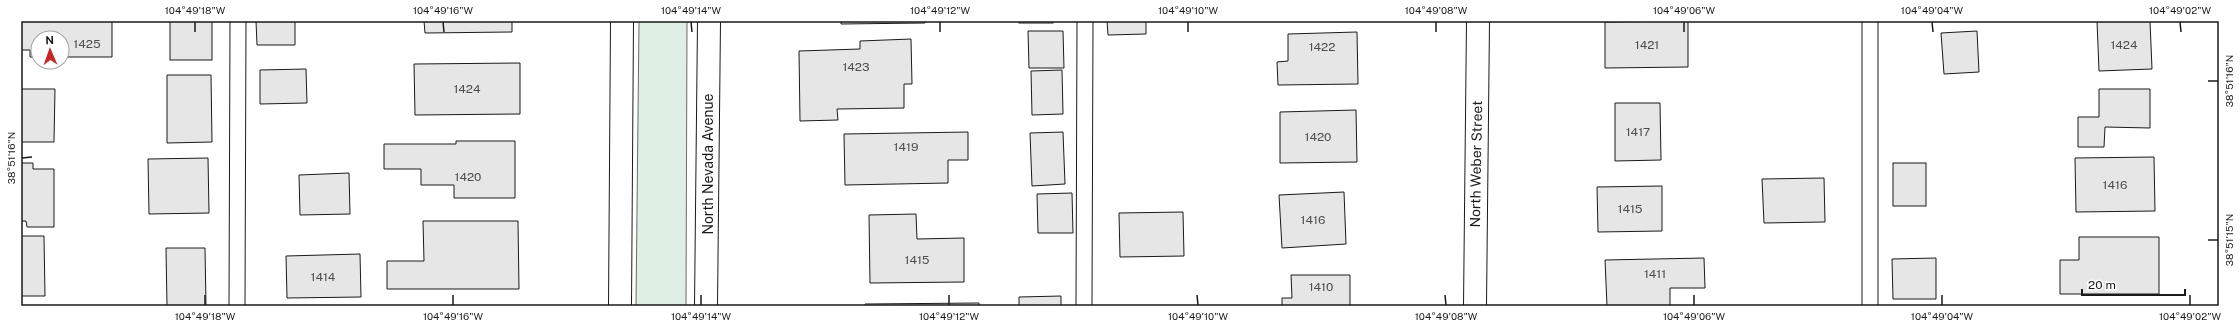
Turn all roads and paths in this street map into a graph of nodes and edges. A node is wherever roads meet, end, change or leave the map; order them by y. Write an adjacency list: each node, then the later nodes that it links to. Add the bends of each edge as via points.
1 (238, 21): 7 (lane)
2 (622, 21): 8 (main road)
3 (709, 21): 9 (main road, North Nevada Avenue)
4 (1085, 21): 10 (lane)
5 (1478, 21): 11 (main road, North Weber Street)
6 (1870, 21): 12 (lane)
7 (237, 306)
8 (620, 306)
9 (706, 306)
10 (1084, 306)
11 (1475, 306)
12 (1870, 306)

